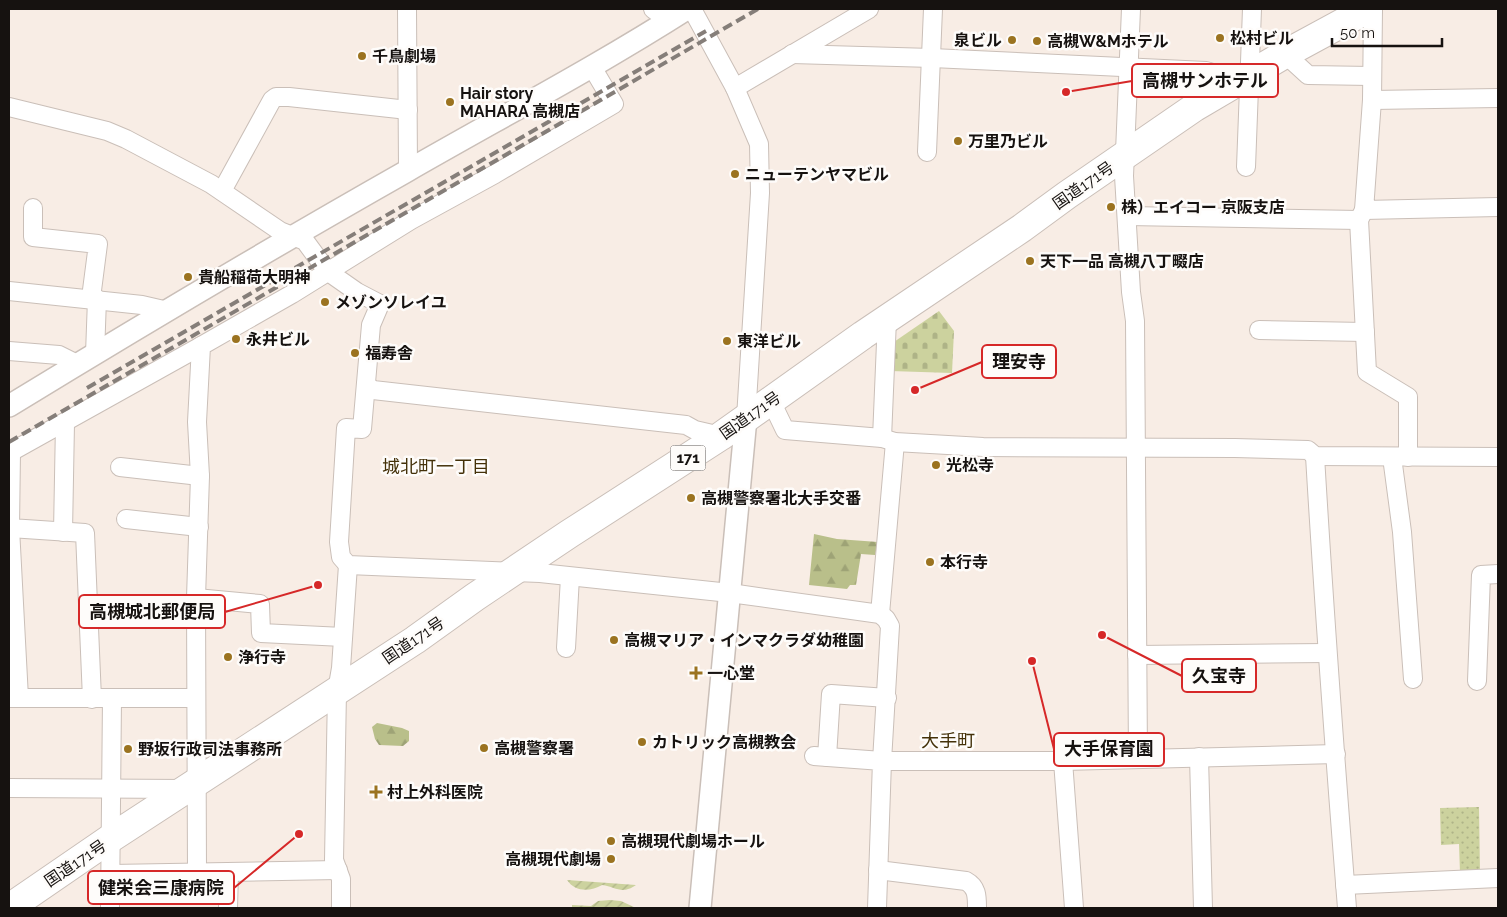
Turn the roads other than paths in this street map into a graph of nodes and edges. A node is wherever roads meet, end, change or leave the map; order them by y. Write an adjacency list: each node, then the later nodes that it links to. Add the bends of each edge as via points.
1 (406, 9): 22 (street)
2 (687, 9): 10 (street)
3 (692, 9): 18 (street)
4 (869, 9): 11 (street)
5 (933, 9): 13 (street)
6 (1131, 9): 15 (street)
7 (1252, 9): 17 (street)
8 (1368, 9): 12 (highway, 国道171号 / 171)
9 (1373, 9): 16 (street)
10 (661, 15): 14 (street)
11 (792, 54): 13 (street); 18 (street)
12 (1285, 54): 16 (street, via 1308,75); 17 (highway, 国道171号 / 171)
13 (932, 58): 15 (street); 23 (street)
14 (592, 68): 26 (street); 33 (street, via 614,104)
15 (1128, 68): 17 (street, via 1206,71); 24 (street)
16 (1371, 76): 20 (street)
17 (1245, 78): 24 (highway, 国道171号 / 171, via 1195,107); 25 (street)
18 (735, 88): 46 (street, via 760,144 760,193)
19 (1498, 98): 20 (street)
20 (1372, 100): 30 (street)
21 (9, 107): 27 (street, via 107,131)
22 (408, 110): 26 (street); 27 (street, via 276,97)
23 (927, 152)
24 (1126, 155): 31 (street); 37 (highway, 国道171号 / 171)
25 (1246, 167)
26 (408, 170): 32 (street)
27 (222, 191): 32 (street, via 280,231)
28 (1498, 207): 30 (street)
29 (33, 208): 35 (street, via 33,237 98,244)
30 (1362, 215): 31 (street); 39 (street)
31 (1127, 216): 50 (street, via 1135,322)
32 (294, 236): 33 (street, via 305,240); 36 (street)
33 (328, 271): 40 (street); 43 (street, via 380,304 371,325)
34 (9, 291): 35 (street)
35 (94, 299): 36 (street); 42 (street)
36 (168, 312): 42 (street)
37 (888, 319): 44 (highway, 国道171号 / 171); 49 (street)
38 (1259, 330): 39 (street)
39 (1366, 332): 53 (street, via 1368,372 1408,396)
40 (201, 346): 47 (street); 56 (street)
41 (9, 351): 42 (street)
42 (86, 359): 45 (street)
43 (366, 384): 48 (street, via 373,390 686,425); 61 (street, via 362,428 346,428 339,542 341,557)
44 (771, 401): 46 (highway, 国道171号 / 171); 49 (street, via 785,430)
45 (9, 406)
46 (746, 418): 48 (highway, 国道171号 / 171); 65 (street)
47 (66, 423): 51 (street); 60 (street)
48 (721, 436): 62 (highway, 国道171号 / 171)
49 (889, 440): 50 (street, via 983,447); 67 (street)
50 (1136, 449): 52 (street, via 1308,450); 71 (street)
51 (10, 453): 59 (street)
52 (1315, 456): 53 (street); 70 (street)
53 (1400, 457): 54 (street); 72 (street)
54 (1498, 457)
55 (120, 467): 56 (street)
56 (200, 476): 58 (street)
57 (126, 519): 58 (street)
58 (199, 527): 66 (street)
59 (10, 528): 60 (street); 75 (street)
60 (64, 532): 79 (street, via 85,533)
61 (348, 565): 62 (street); 68 (street)
62 (514, 572): 64 (street); 74 (highway, 国道171号 / 171)
63 (1498, 574): 73 (street, via 1480,575)
64 (570, 577): 65 (street); 69 (street)
65 (730, 593): 67 (street); 100 (street)
66 (196, 598): 68 (street, via 260,604 261,633); 77 (street)
67 (880, 614): 78 (street, via 890,626)
68 (343, 637): 74 (street)
69 (566, 648)
70 (1327, 653): 71 (street); 80 (street)
71 (1137, 655): 82 (street)
72 (1413, 679)
73 (1477, 680)
74 (337, 691): 85 (highway, 国道171号 / 171); 89 (street, via 334,860)
75 (14, 698): 79 (street)
76 (112, 698): 77 (street); 79 (street); 87 (street)
77 (196, 698): 85 (street)
78 (887, 698): 83 (street); 83 (street, via 831,694 820,756)
79 (92, 699)
80 (1336, 754): 81 (street); 95 (street)
81 (1199, 757): 82 (street); 104 (street)
82 (1138, 759): 84 (street)
83 (882, 761): 84 (street); 90 (street)
84 (1063, 761): 103 (street)
85 (192, 786): 87 (street); 88 (highway, 国道171号 / 171); 91 (street)
86 (9, 788): 87 (street)
87 (111, 789): 88 (street)
88 (111, 838): 93 (street); 96 (highway, 国道171号 / 171)
89 (338, 870): 92 (street); 99 (street)
90 (878, 870): 101 (street); 102 (street, via 966,880 976,891)
91 (197, 872): 92 (street); 93 (street)
92 (229, 873): 98 (street)
93 (111, 874): 97 (street)
94 (1498, 878): 95 (street)
95 (1345, 885): 105 (street)
96 (9, 908)
97 (110, 908)
98 (228, 908)
99 (341, 908)
100 (700, 908)
101 (877, 908)
102 (977, 908)
103 (1074, 908)
104 (1203, 908)
105 (1347, 908)

